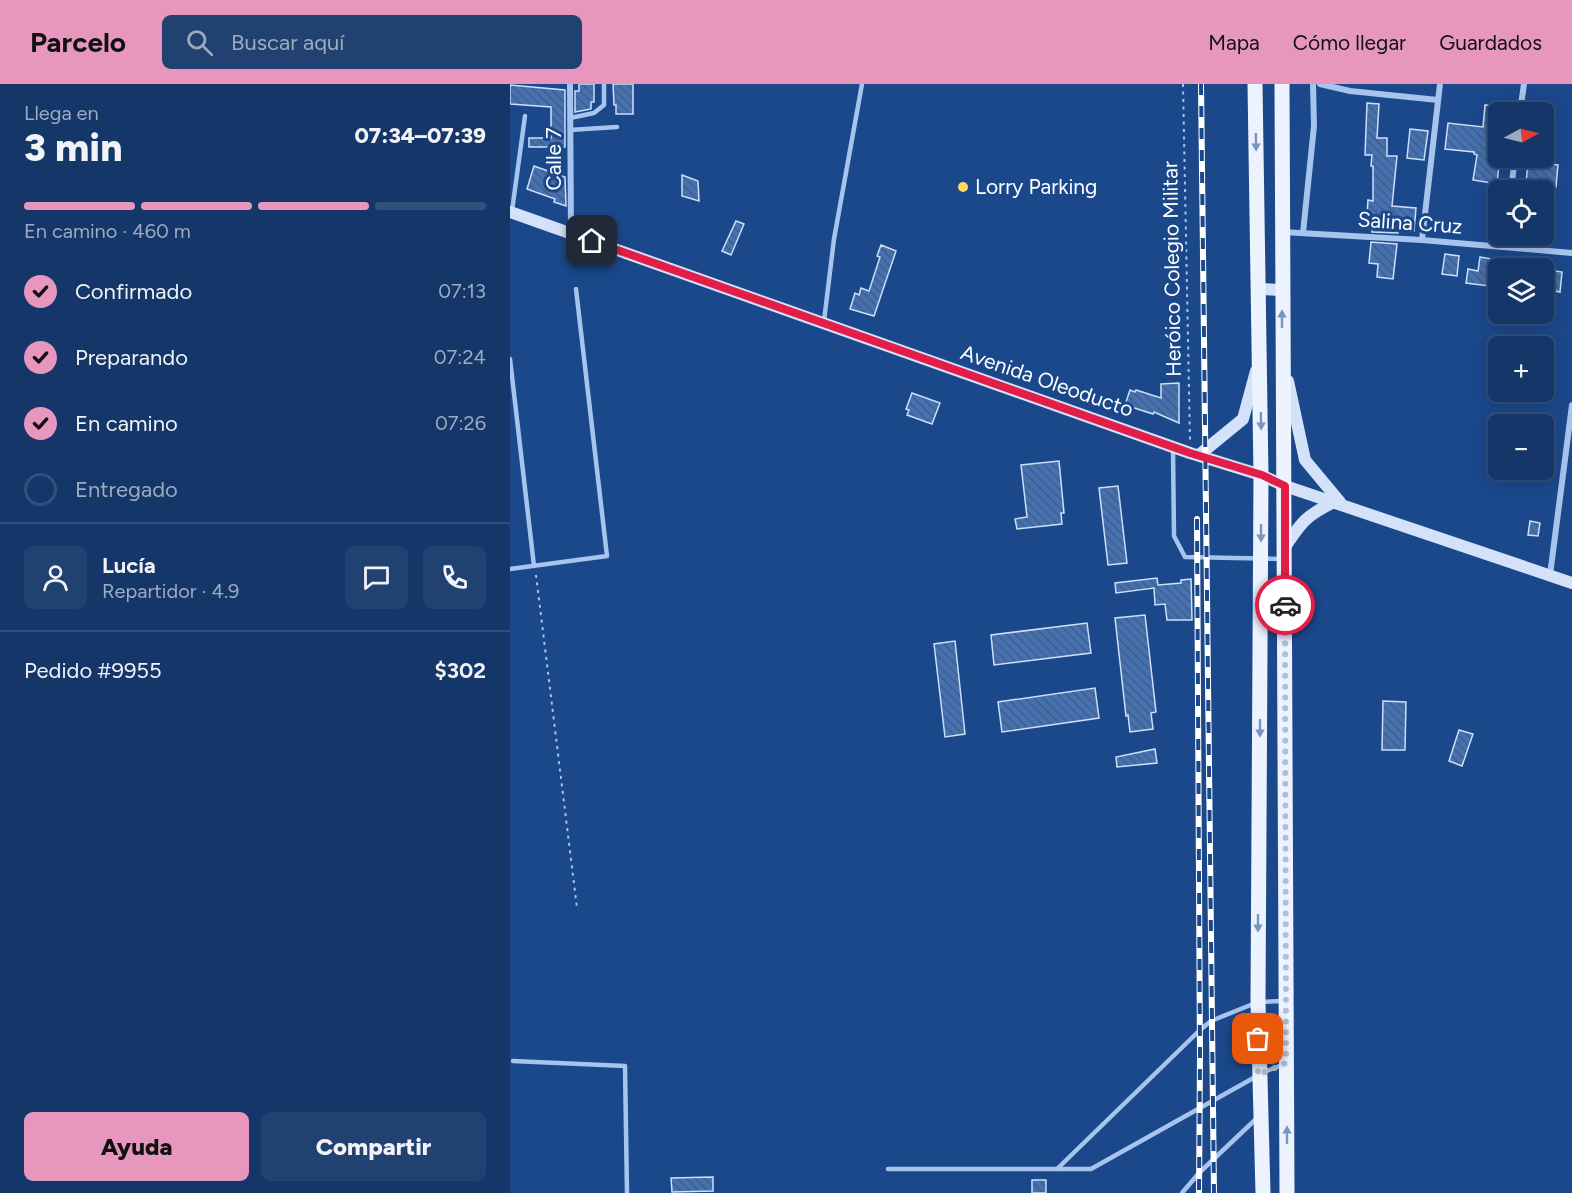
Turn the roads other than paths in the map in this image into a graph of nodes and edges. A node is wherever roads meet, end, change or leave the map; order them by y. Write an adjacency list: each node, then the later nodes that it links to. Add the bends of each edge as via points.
1 (570, 84): 13 (street, Calle 7)
2 (604, 84): 13 (lane, via 604,105 594,113)
3 (862, 84): 27 (lane, via 834,239)
4 (1255, 84): 25 (main road, one-way to 25)
5 (1282, 84): 17 (main road)
6 (1313, 84): 18 (street, via 1314,126)
7 (1320, 84): 10 (street)
8 (1440, 84): 10 (street)
9 (1524, 84): 11 (street)
10 (1438, 100): 20 (street)
11 (1521, 102)
12 (525, 116): 16 (lane)
13 (570, 118): 15 (street, Calle 7)
14 (617, 127): 15 (lane)
15 (570, 130): 19 (street, Calle 7)
16 (511, 213): 19 (main road, Avenida Oleoducto)
17 (1282, 232): 18 (street, Salina Cruz); 26 (main road)
18 (1303, 233): 20 (street, Salina Cruz)
19 (571, 234): 27 (main road, Avenida Oleoducto)
20 (1422, 240): 21 (street, Salina Cruz)
21 (1488, 245)
22 (1503, 246): 23 (street, Salina Cruz)
23 (1572, 253)
24 (576, 289): 39 (lane, via 607,556)
25 (1258, 289): 26 (main road); 28 (main road)
26 (1282, 290): 29 (main road, one-way to 26)
27 (824, 323): 32 (main road, Avenida Oleoducto)
28 (1260, 358): 33 (main road, via 1242,419); 34 (main road, one-way to 34)
29 (1282, 358): 35 (main road); 36 (main road, via 1305,460)
30 (510, 359): 39 (lane)
31 (1572, 406): 41 (street)
32 (1173, 447): 33 (main road, Avenida Oleoducto); 38 (lane, via 1174,536 1185,557)
33 (1194, 454): 34 (main road, Avenida Oleoducto)
34 (1262, 475): 35 (main road, Avenida Oleoducto); 38 (main road, one-way to 38)
35 (1285, 486): 36 (main road, Avenida Oleoducto); 37 (main road)
36 (1339, 502): 37 (main road, via 1312,512 1301,523); 41 (main road, Avenida Oleoducto)
37 (1285, 553): 38 (lane); 43 (main road)
38 (1261, 559): 44 (main road, one-way to 44)
39 (534, 566): 40 (lane)
40 (510, 569)
41 (1550, 575): 42 (main road, Avenida Oleoducto)
42 (1572, 583)
43 (1285, 1001): 44 (lane); 46 (main road)
44 (1258, 1002): 47 (main road); 50 (lane, via 1200,1030)
45 (513, 1061): 51 (lane, via 625,1066)
46 (1286, 1063): 47 (lane); 54 (main road, one-way to 46)
47 (1258, 1075): 48 (main road); 50 (lane, via 1090,1169)
48 (1260, 1115): 52 (lane); 53 (main road)
49 (888, 1169): 50 (lane)
50 (1057, 1169)
51 (627, 1193)
52 (1182, 1193)
53 (1263, 1193)
54 (1287, 1193)

